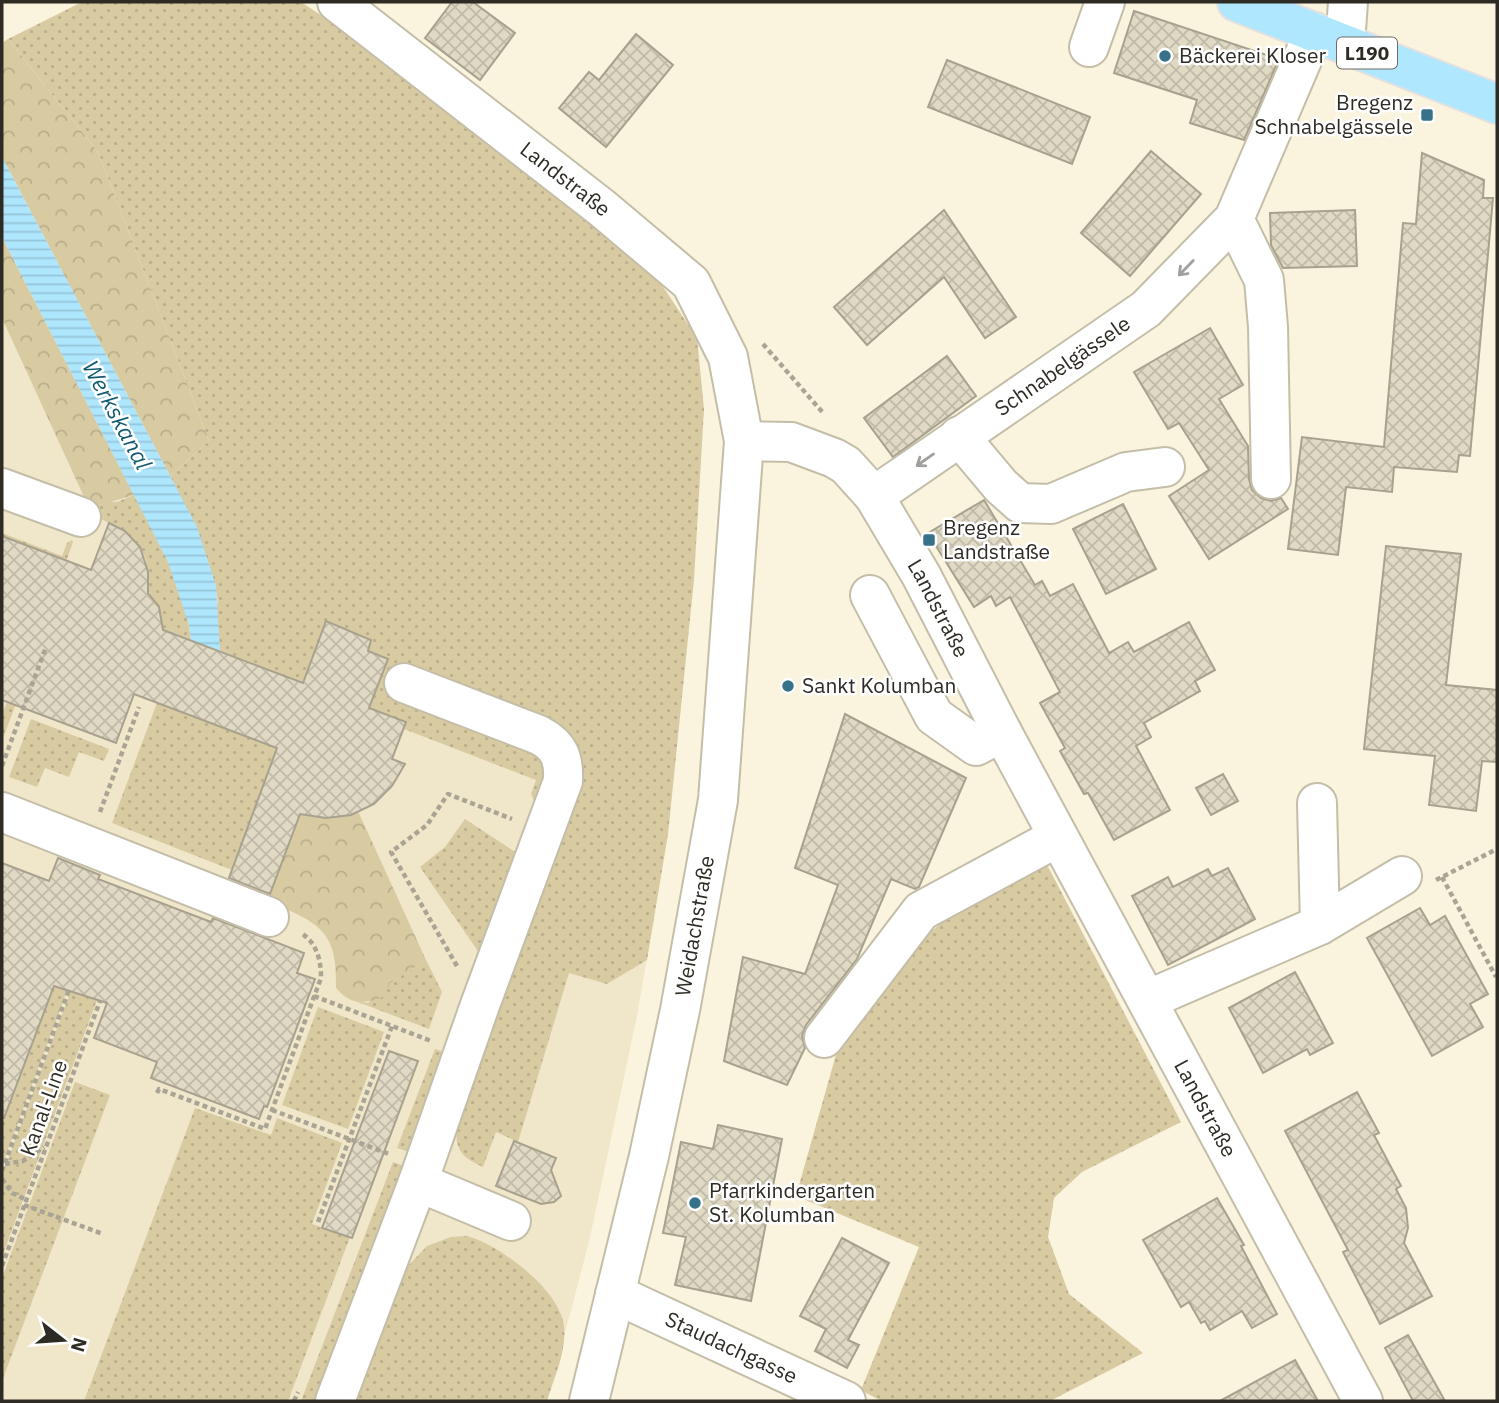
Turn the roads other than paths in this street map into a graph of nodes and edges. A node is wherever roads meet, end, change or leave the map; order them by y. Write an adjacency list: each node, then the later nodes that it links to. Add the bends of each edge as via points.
1 (337, 2): 10 (street, Landstraße, via 602,208 691,284 727,356)
2 (1105, 2): 6 (street)
3 (1237, 2): 5 (main road, L190)
4 (1348, 2): 5 (street, Schnabelgässele)
5 (1329, 38): 7 (main road, L190); 8 (street, Schnabelgässele)
6 (1089, 47)
7 (1497, 104)
8 (1234, 219): 9 (street, Schnabelgässele, one-way to 9, via 1146,309); 12 (street, via 1264,280)
9 (959, 436): 11 (street, via 1020,503 1051,504 1126,472); 14 (street, Schnabelgässele, one-way to 14)
10 (744, 441): 14 (street, Landstraße, via 791,442 834,458); 29 (street, Weidachstraße, via 718,800 680,1010)
11 (1165, 467)
12 (1271, 479)
13 (2, 488): 15 (street)
14 (874, 496): 18 (street, Landstraße, via 921,575)
15 (81, 517)
16 (870, 595): 18 (street, via 934,716 976,746)
17 (404, 683): 27 (street, via 552,742 564,766 563,781)
18 (1002, 732): 21 (street, Landstraße)
19 (1317, 803): 24 (street)
20 (2, 812): 23 (street)
21 (1058, 836): 25 (street, Landstraße); 26 (street, via 920,911)
22 (1402, 876): 24 (street)
23 (269, 917)
24 (1320, 925): 25 (street)
25 (1147, 1000): 33 (street, Landstraße)
26 (824, 1038)
27 (421, 1174): 28 (street); 30 (street)
28 (511, 1220)
29 (615, 1294): 31 (street, Weidachstraße); 32 (street, Staudachgasse)
30 (335, 1401)
31 (589, 1401)
32 (846, 1401)
33 (1363, 1401)

